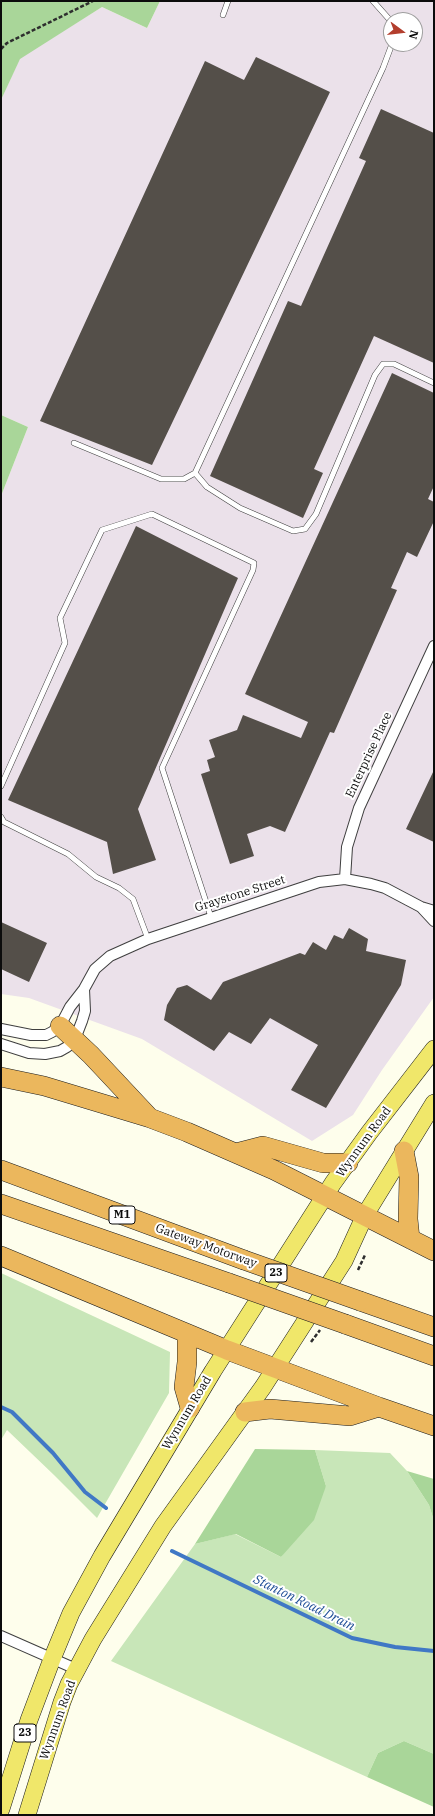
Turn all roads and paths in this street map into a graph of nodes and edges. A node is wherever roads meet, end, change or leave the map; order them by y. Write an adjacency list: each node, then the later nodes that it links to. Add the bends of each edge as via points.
1 (93, 1): 6 (path, via 7,43)
2 (228, 1): 5 (lane)
3 (373, 1): 4 (lane)
4 (383, 12)
5 (222, 15)
6 (1, 49)
7 (389, 52): 10 (lane)
8 (434, 383): 10 (lane, via 394,364 383,364 375,375 316,514 305,529 293,531 240,508 207,487)
9 (74, 443): 10 (lane, via 161,479 184,479)
10 (195, 473)
11 (434, 646): 14 (street, Enterprise Place, via 359,808 347,847)
12 (1, 786): 17 (lane, via 65,643 60,618 102,530 152,514 254,563 162,768)
13 (1, 817): 19 (lane, via 4,822 68,854 96,877 119,888 133,899)
14 (345, 879): 15 (street, Graystone Street, via 385,888); 17 (street, Graystone Street, via 319,882)
15 (421, 907): 16 (street, Graystone Street); 18 (street, Graystone Street)
16 (434, 911)
17 (211, 917): 19 (street, Graystone Street)
18 (434, 921)
19 (148, 939): 20 (street, Graystone Street, via 122,949 102,961)
20 (84, 989): 21 (street, Graystone Street); 23 (street, via 85,1011 80,1030)
21 (60, 1026): 22 (street, via 39,1036); 23 (highway)
22 (1, 1029)
23 (74, 1039): 24 (street, via 60,1051 45,1054 29,1053); 28 (highway)
24 (1, 1044)
25 (434, 1049): 31 (main road, Wynnum Road / 23)
26 (1, 1077): 28 (highway, via 44,1086)
27 (434, 1103): 29 (main road, Wynnum Road / 23)
28 (150, 1118): 30 (highway)
29 (404, 1151): 35 (main road, Wynnum Road / 23); 36 (highway, via 409,1177)
30 (236, 1153): 31 (highway, via 263,1146 323,1163); 33 (highway)
31 (348, 1163): 33 (main road, Wynnum Road / 23)
32 (1, 1170): 39 (highway, Gateway Motorway / M1, bridge)
33 (325, 1196): 35 (highway); 41 (main road, Wynnum Road / 23)
34 (1, 1204): 42 (highway, M1, bridge)
35 (365, 1216): 36 (highway); 43 (main road, Wynnum Road / 23, via 344,1261)
36 (410, 1239): 37 (highway)
37 (434, 1251)
38 (1, 1256): 40 (highway)
39 (434, 1327)
40 (187, 1334): 41 (highway); 45 (highway, via 184,1387)
41 (227, 1350): 43 (highway); 45 (main road, Wynnum Road / 23)
42 (434, 1356)
43 (275, 1369): 44 (highway); 46 (main road, Wynnum Road / 23)
44 (379, 1407): 46 (highway, via 350,1416 270,1409); 47 (highway)
45 (190, 1408): 49 (main road, Wynnum Road / 23, via 88,1580)
46 (245, 1412): 50 (main road, Wynnum Road / 23, via 146,1552)
47 (434, 1426)
48 (1, 1636): 49 (street)
49 (52, 1659): 50 (street); 51 (main road, Wynnum Road / 23, via 29,1720)
50 (76, 1669): 52 (main road, Wynnum Road / 23, via 53,1728)
51 (1, 1810)
52 (27, 1815)

